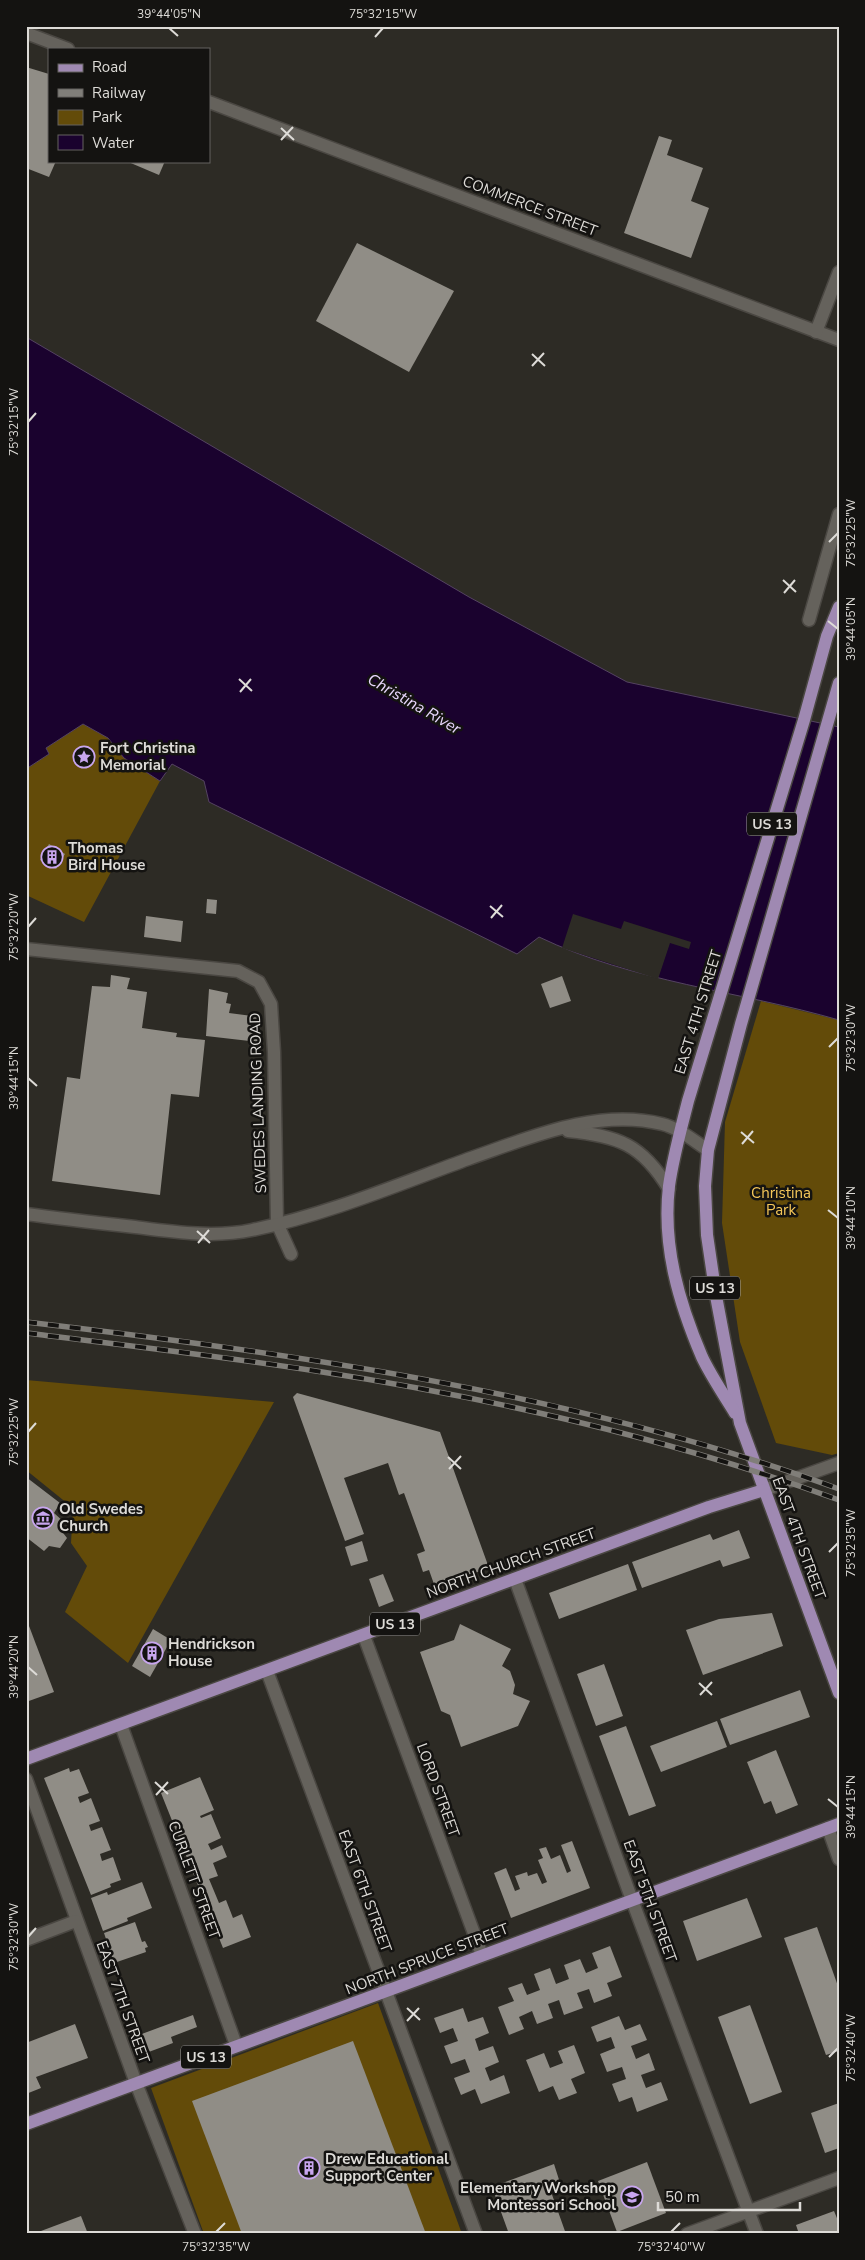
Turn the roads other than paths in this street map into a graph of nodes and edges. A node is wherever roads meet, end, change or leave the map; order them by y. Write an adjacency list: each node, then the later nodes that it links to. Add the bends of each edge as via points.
1 (26, 33): 2 (street)
2 (65, 48)
3 (210, 102): 5 (street, COMMERCE STREET)
4 (839, 272): 5 (street)
5 (816, 332): 6 (street, COMMERCE STREET)
6 (839, 340)
7 (839, 514): 9 (street)
8 (839, 607): 13 (main road, EAST 4TH STREET / US 13, via 827,636)
9 (810, 620)
10 (839, 684): 14 (main road, EAST 4TH STREET / US 13)
11 (26, 949): 17 (street, SWEDES LANDING ROAD, via 220,968 238,971 259,982 270,1004 274,1052)
12 (551, 1130): 13 (street, via 606,1121 634,1121 665,1125); 15 (street, via 614,1138 641,1154); 17 (street)
13 (680, 1132): 14 (street); 15 (main road, EAST 4TH STREET / US 13)
14 (708, 1150): 19 (main road, EAST 4TH STREET / US 13, via 705,1186 707,1235)
15 (669, 1189): 19 (main road, EAST 4TH STREET / US 13, via 668,1243 674,1279 703,1358)
16 (26, 1214): 17 (street, via 211,1234)
17 (278, 1224): 18 (street, SWEDES LANDING ROAD)
18 (291, 1254)
19 (740, 1423): 21 (main road, EAST 4TH STREET / US 13)
20 (839, 1462): 21 (street, NORTH CHURCH STREET)
21 (764, 1490): 22 (main road, NORTH CHURCH STREET / US 13, via 709,1507); 25 (main road, EAST 4TH STREET / US 13)
22 (515, 1579): 23 (main road, NORTH CHURCH STREET / US 13); 31 (street, EAST 5TH STREET)
23 (364, 1636): 24 (main road, NORTH CHURCH STREET / US 13); 34 (street, LORD STREET)
24 (266, 1671): 26 (main road, NORTH CHURCH STREET / US 13); 35 (street, EAST 6TH STREET)
25 (839, 1693)
26 (121, 1725): 27 (main road, NORTH CHURCH STREET / US 13); 36 (street, CURLETT STREET)
27 (26, 1759)
28 (26, 1779): 32 (street, EAST 7TH STREET)
29 (833, 1826): 30 (street); 31 (main road, NORTH SPRUCE STREET / US 13)
30 (839, 1859)
31 (632, 1900): 34 (main road, NORTH SPRUCE STREET / US 13); 40 (street, EAST 5TH STREET)
32 (76, 1921): 33 (street); 37 (street, EAST 7TH STREET)
33 (26, 1940)
34 (482, 1955): 35 (main road, NORTH SPRUCE STREET / US 13)
35 (386, 1992): 36 (main road, NORTH SPRUCE STREET / US 13); 42 (street, EAST 6TH STREET)
36 (236, 2045): 37 (main road, NORTH SPRUCE STREET / US 13)
37 (136, 2083): 38 (main road, NORTH SPRUCE STREET / US 13); 41 (street, EAST 7TH STREET)
38 (26, 2124)
39 (839, 2178): 40 (street)
40 (748, 2210): 43 (street); 44 (street, EAST 5TH STREET)
41 (195, 2234)
42 (476, 2234)
43 (687, 2234)
44 (756, 2234)

